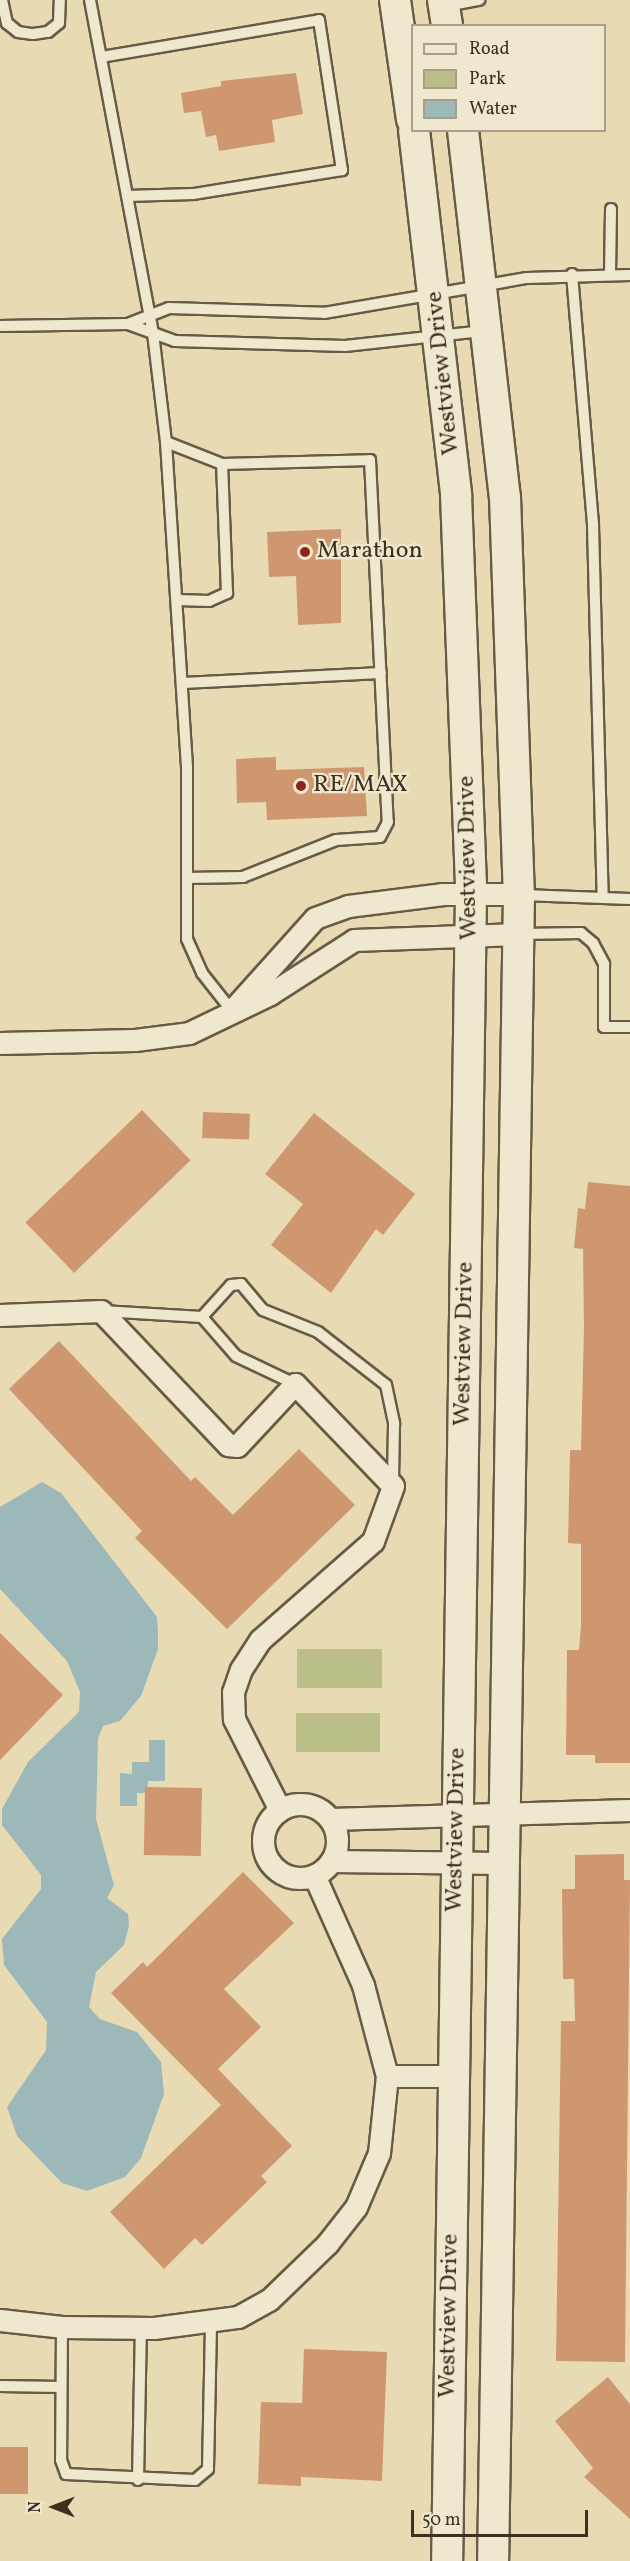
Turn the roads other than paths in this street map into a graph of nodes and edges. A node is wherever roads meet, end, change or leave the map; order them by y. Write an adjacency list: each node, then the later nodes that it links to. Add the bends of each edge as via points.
1 (2, 0): 2 (lane, via 8,23 18,32 33,34 48,32 59,23)
2 (60, 0)
3 (90, 0): 7 (lane)
4 (395, 0): 8 (street)
5 (479, 0): 6 (lane)
6 (444, 11)
7 (101, 57): 11 (lane); 11 (lane, via 319,20 342,170 193,194)
8 (411, 112)
9 (414, 132): 17 (street, Westview Drive)
10 (463, 132): 16 (street, Westview Drive)
11 (127, 196): 18 (lane)
12 (611, 209): 14 (lane)
13 (572, 274): 14 (lane); 16 (lane); 32 (lane, via 594,535)
14 (610, 274): 15 (lane)
15 (630, 275)
16 (483, 285): 17 (lane); 21 (street, Westview Drive)
17 (436, 293): 18 (lane, via 324,313 169,308); 23 (street, Westview Drive)
18 (149, 316): 19 (lane); 22 (lane)
19 (128, 324): 20 (lane); 22 (lane)
20 (0, 326)
21 (488, 331): 23 (lane); 31 (street, Westview Drive, via 513,652)
22 (153, 333): 23 (lane, via 175,341 345,346); 24 (lane)
23 (440, 336): 30 (street, Westview Drive, via 465,637)
24 (166, 442): 25 (lane); 26 (lane)
25 (222, 464): 26 (lane, via 227,593 209,601); 27 (lane, via 370,460)
26 (178, 600): 28 (lane)
27 (381, 673): 28 (lane); 29 (lane, via 388,822 380,837 336,840 243,878)
28 (183, 683): 29 (lane)
29 (188, 878): 36 (lane, via 191,954)
30 (471, 894): 31 (street); 35 (street, Westview Drive); 36 (street, via 348,906 315,918)
31 (519, 894): 32 (lane); 34 (street, Westview Drive)
32 (603, 898): 33 (lane)
33 (630, 899)
34 (518, 934): 35 (street); 37 (lane, via 580,933 604,964 604,1027); 46 (street, Westview Drive)
35 (470, 936): 36 (street, via 354,940); 47 (street, Westview Drive)
36 (232, 1011): 38 (street, via 179,1034)
37 (630, 1027)
38 (0, 1043)
39 (101, 1311): 40 (street); 41 (lane); 42 (street, via 228,1445 237,1446)
40 (0, 1315)
41 (202, 1317): 42 (lane, via 236,1356); 43 (lane, via 231,1285 241,1284 263,1310 318,1332 386,1385 394,1424)
42 (295, 1384): 43 (street)
43 (393, 1486): 44 (street, via 373,1541 260,1640 241,1669 233,1692 234,1719)
44 (280, 1810): 48 (street, via 312,1806); 52 (street, via 264,1841 271,1863 290,1876)
45 (630, 1810): 46 (street)
46 (503, 1811): 47 (street); 51 (street, Westview Drive)
47 (458, 1814): 48 (street); 50 (street, Westview Drive)
48 (330, 1819): 49 (street, via 337,1840)
49 (331, 1862): 50 (street); 52 (street)
50 (456, 1863): 51 (street); 54 (street, Westview Drive)
51 (503, 1863): 63 (street, Westview Drive)
52 (314, 1875): 53 (street, via 363,1985)
53 (387, 2076): 54 (street); 56 (street, via 379,2153 356,2206 327,2244 269,2300 238,2317)
54 (454, 2076): 62 (street, Westview Drive)
55 (0, 2320): 57 (street)
56 (212, 2321): 58 (street); 61 (lane, via 208,2469 195,2480)
57 (62, 2327): 58 (street); 60 (lane)
58 (141, 2327): 61 (lane)
59 (0, 2386): 60 (lane)
60 (62, 2387): 61 (lane, via 61,2460 66,2474)
61 (138, 2480)
62 (447, 2561)
63 (493, 2561)

